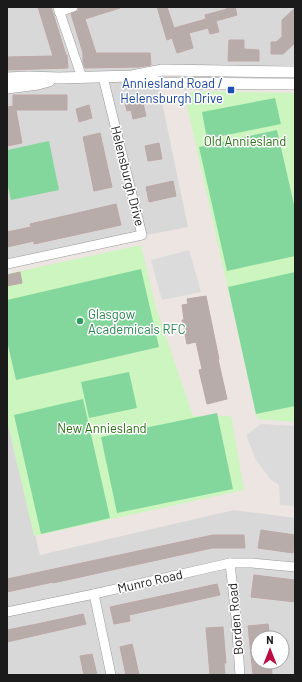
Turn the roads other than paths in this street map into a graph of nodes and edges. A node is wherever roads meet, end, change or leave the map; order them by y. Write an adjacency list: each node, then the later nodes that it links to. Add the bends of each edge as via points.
1 (73, 7): 2 (street)
2 (59, 9): 8 (street)
3 (295, 72): 4 (street, via 162,70)
4 (132, 76): 5 (street); 9 (street, via 163,83)
5 (103, 77): 8 (street); 11 (street, Helensburgh Drive, via 142,235)
6 (7, 78): 7 (street)
7 (59, 78): 8 (street); 10 (street)
8 (82, 78)
9 (295, 84)
10 (7, 88)
11 (7, 264)
12 (230, 562): 13 (street, Munro Road); 14 (street, Munro Road); 17 (street, Borden Road)
13 (295, 567)
14 (94, 594): 15 (street, Munro Road); 16 (street)
15 (7, 612)
16 (111, 675)
17 (240, 675)

